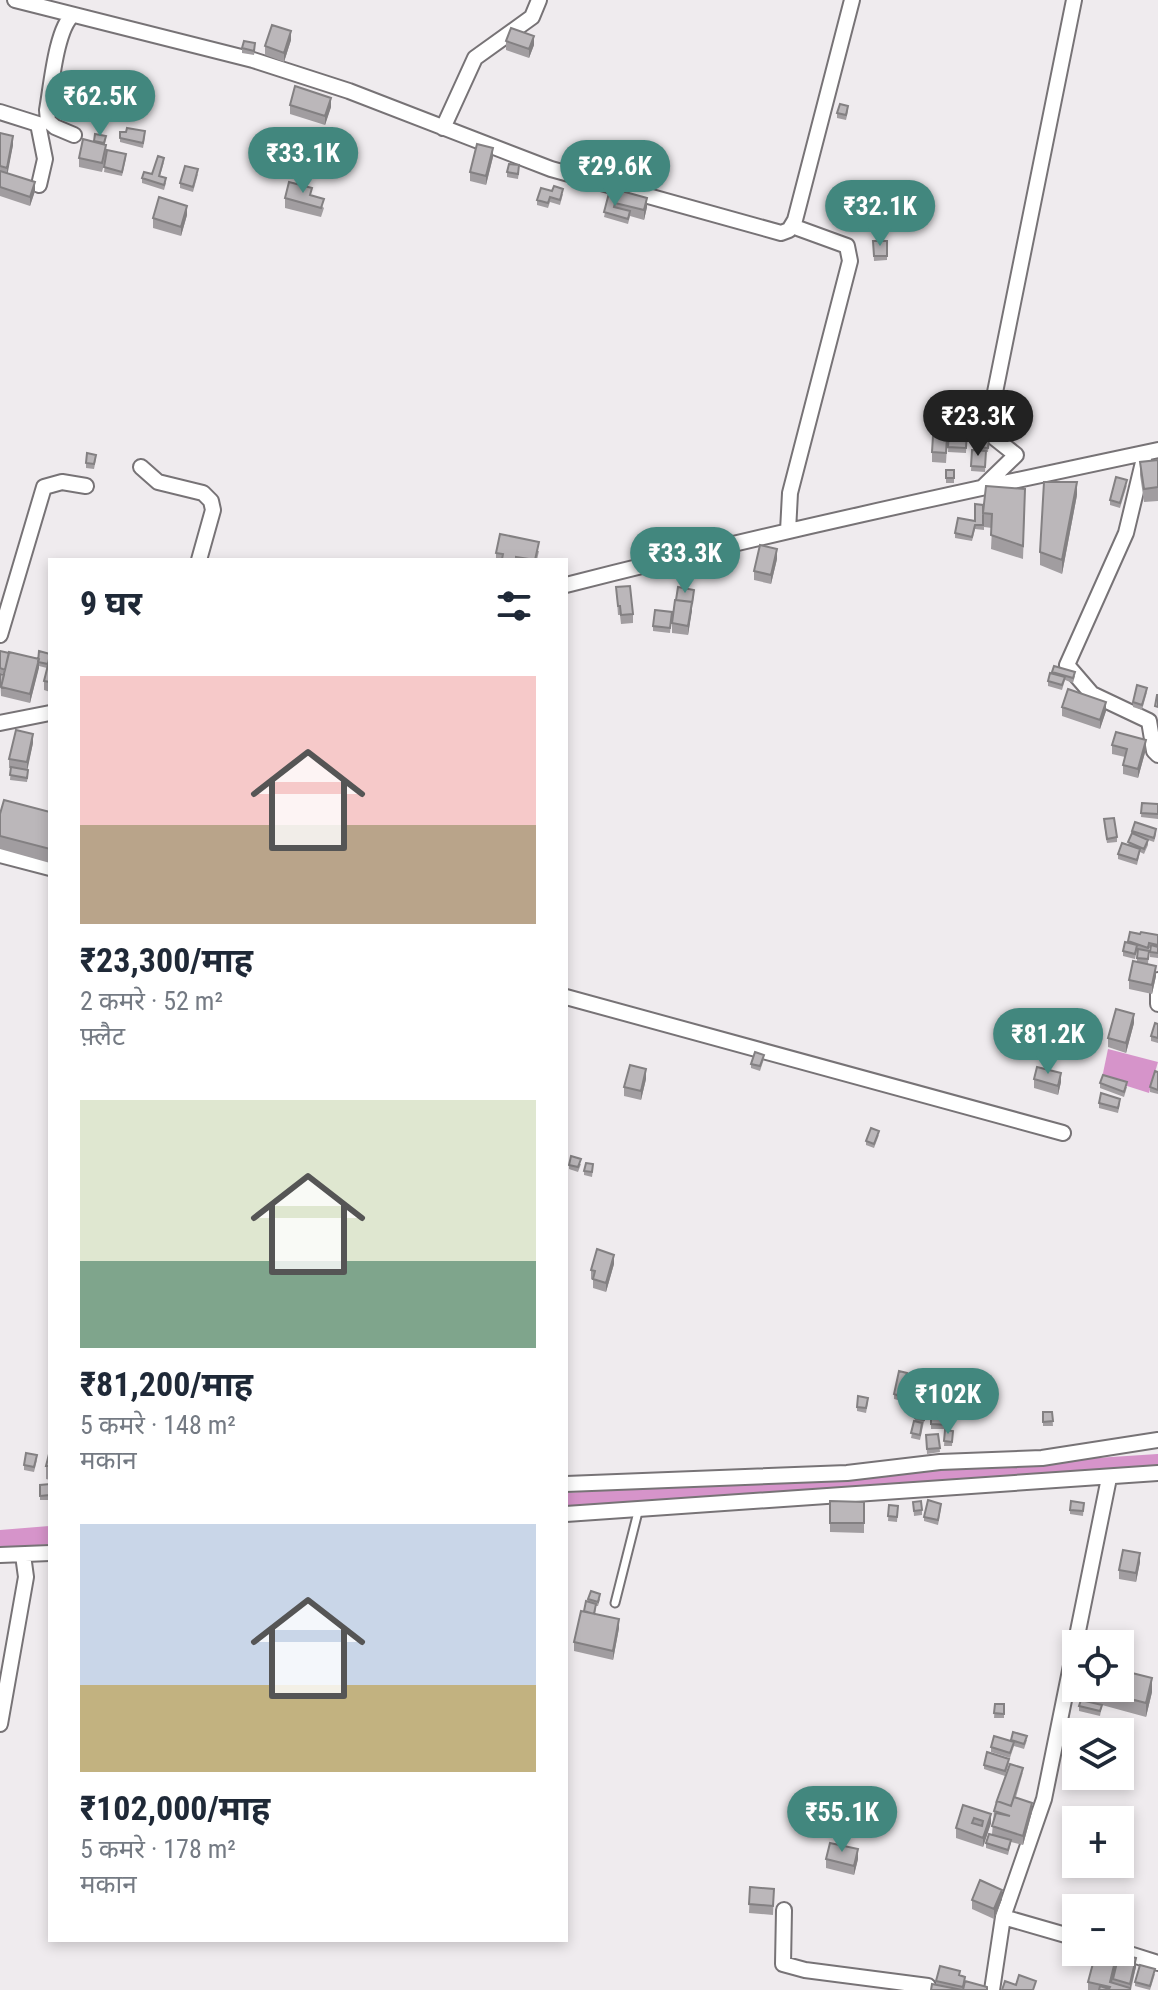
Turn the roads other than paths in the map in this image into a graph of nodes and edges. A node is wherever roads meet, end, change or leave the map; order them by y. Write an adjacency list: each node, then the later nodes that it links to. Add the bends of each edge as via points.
1 (15, 0): 6 (street)
2 (83, 0): 6 (street)
3 (539, 0): 8 (street, via 532,17 475,58)
4 (852, 0): 11 (street)
5 (1074, 0): 15 (street, via 987,432 1016,455)
6 (78, 16): 8 (street, via 253,60); 9 (street, via 66,20 47,110 48,121)
7 (0, 112): 10 (street, via 38,124 45,159)
8 (443, 128): 11 (street, via 551,169 775,233)
9 (74, 135)
10 (39, 185)
11 (792, 226): 16 (street, via 847,246 850,261 790,493)
12 (1152, 452): 15 (street); 22 (street, via 1126,533 1067,665 1092,694 1149,721)
13 (141, 467): 17 (street, via 158,482 203,493 211,501)
14 (86, 486): 19 (street, via 62,482 44,487)
15 (982, 487): 16 (street)
16 (788, 531): 18 (street)
17 (200, 558)
18 (568, 585)
19 (0, 635)
20 (48, 713): 21 (street)
21 (0, 723)
22 (1158, 755)
23 (0, 855): 24 (street)
24 (48, 867)
25 (1158, 980): 27 (street)
26 (568, 998): 28 (street)
27 (1158, 1004)
28 (1063, 1133)
29 (1158, 1440): 32 (street, via 1042,1458 847,1473)
30 (1158, 1473): 31 (street)
31 (1109, 1478): 33 (street); 41 (street, via 1044,1799)
32 (568, 1484)
33 (639, 1508): 34 (street); 38 (lane)
34 (568, 1514)
35 (48, 1553): 37 (street)
36 (0, 1555): 37 (street)
37 (23, 1555): 39 (street, via 26,1577)
38 (615, 1603)
39 (0, 1724)
40 (784, 1910): 45 (street, via 783,1964)
41 (1003, 1917): 42 (street); 46 (street)
42 (1062, 1934)
43 (1134, 1955): 44 (street)
44 (1158, 1963)
45 (928, 1990)
46 (992, 1990)

